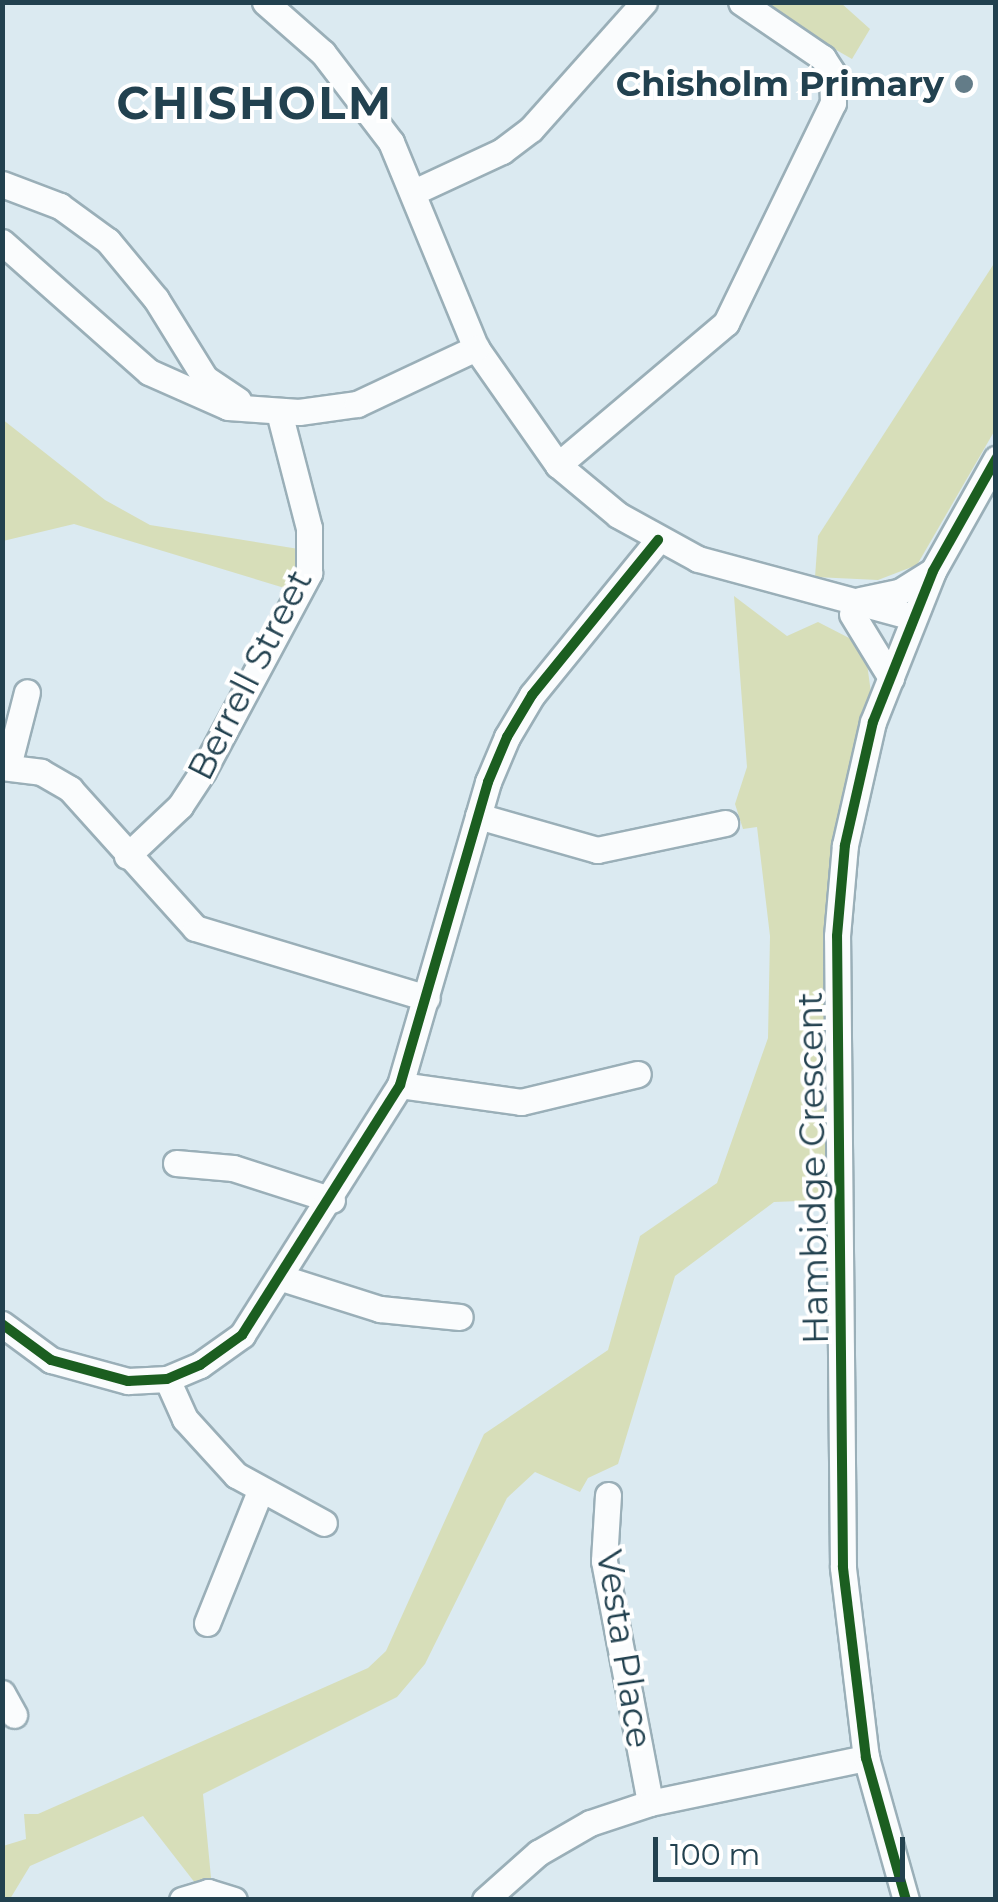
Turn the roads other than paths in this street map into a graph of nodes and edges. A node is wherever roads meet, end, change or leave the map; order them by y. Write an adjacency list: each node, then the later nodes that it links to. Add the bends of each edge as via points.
1 (265, 2): 5 (street, via 360,96)
2 (644, 2): 5 (street, via 531,128 502,150)
3 (741, 2): 10 (street, via 823,58 832,72 833,103 726,323)
4 (2, 184): 8 (street, via 60,206 108,240 156,298 205,378)
5 (416, 191): 7 (street)
6 (2, 242): 8 (street, via 149,372 219,404)
7 (476, 348): 8 (street, via 357,404); 10 (street)
8 (273, 412): 20 (street, Berrell Street, via 309,528 308,573 203,772 180,806)
9 (996, 459): 12 (street, Hambidge Crescent)
10 (558, 466): 11 (street)
11 (658, 540): 13 (street); 18 (street, via 532,696 508,737)
12 (933, 570): 13 (street, via 899,592); 14 (street, Hambidge Crescent)
13 (854, 607): 14 (street); 15 (street)
14 (910, 625): 15 (street, Hambidge Crescent)
15 (891, 678): 34 (street, Hambidge Crescent, via 853,803 837,936 843,1567)
16 (27, 692): 17 (street)
17 (6, 766): 20 (street, via 61,782)
18 (478, 816): 19 (street, via 597,850); 21 (street)
19 (725, 824)
20 (127, 856): 21 (street, via 166,903 218,939)
21 (427, 998): 23 (street)
22 (638, 1074): 23 (street, via 521,1102)
23 (400, 1085): 25 (street)
24 (176, 1163): 25 (street, via 233,1168)
25 (332, 1200): 26 (street)
26 (282, 1278): 27 (street, via 380,1309); 29 (street, via 242,1334 200,1365)
27 (460, 1318)
28 (2, 1324): 29 (street, via 76,1371 128,1381)
29 (167, 1378): 30 (street, via 208,1449)
30 (260, 1492): 32 (street); 33 (street)
31 (608, 1495): 35 (street, Vesta Place, via 604,1560)
32 (324, 1523)
33 (207, 1623)
34 (866, 1758): 35 (street); 39 (street, Hambidge Crescent)
35 (650, 1803): 38 (street, via 572,1832)
36 (182, 1900): 37 (street, via 208,1892)
37 (234, 1900)
38 (485, 1900)
39 (906, 1900)

